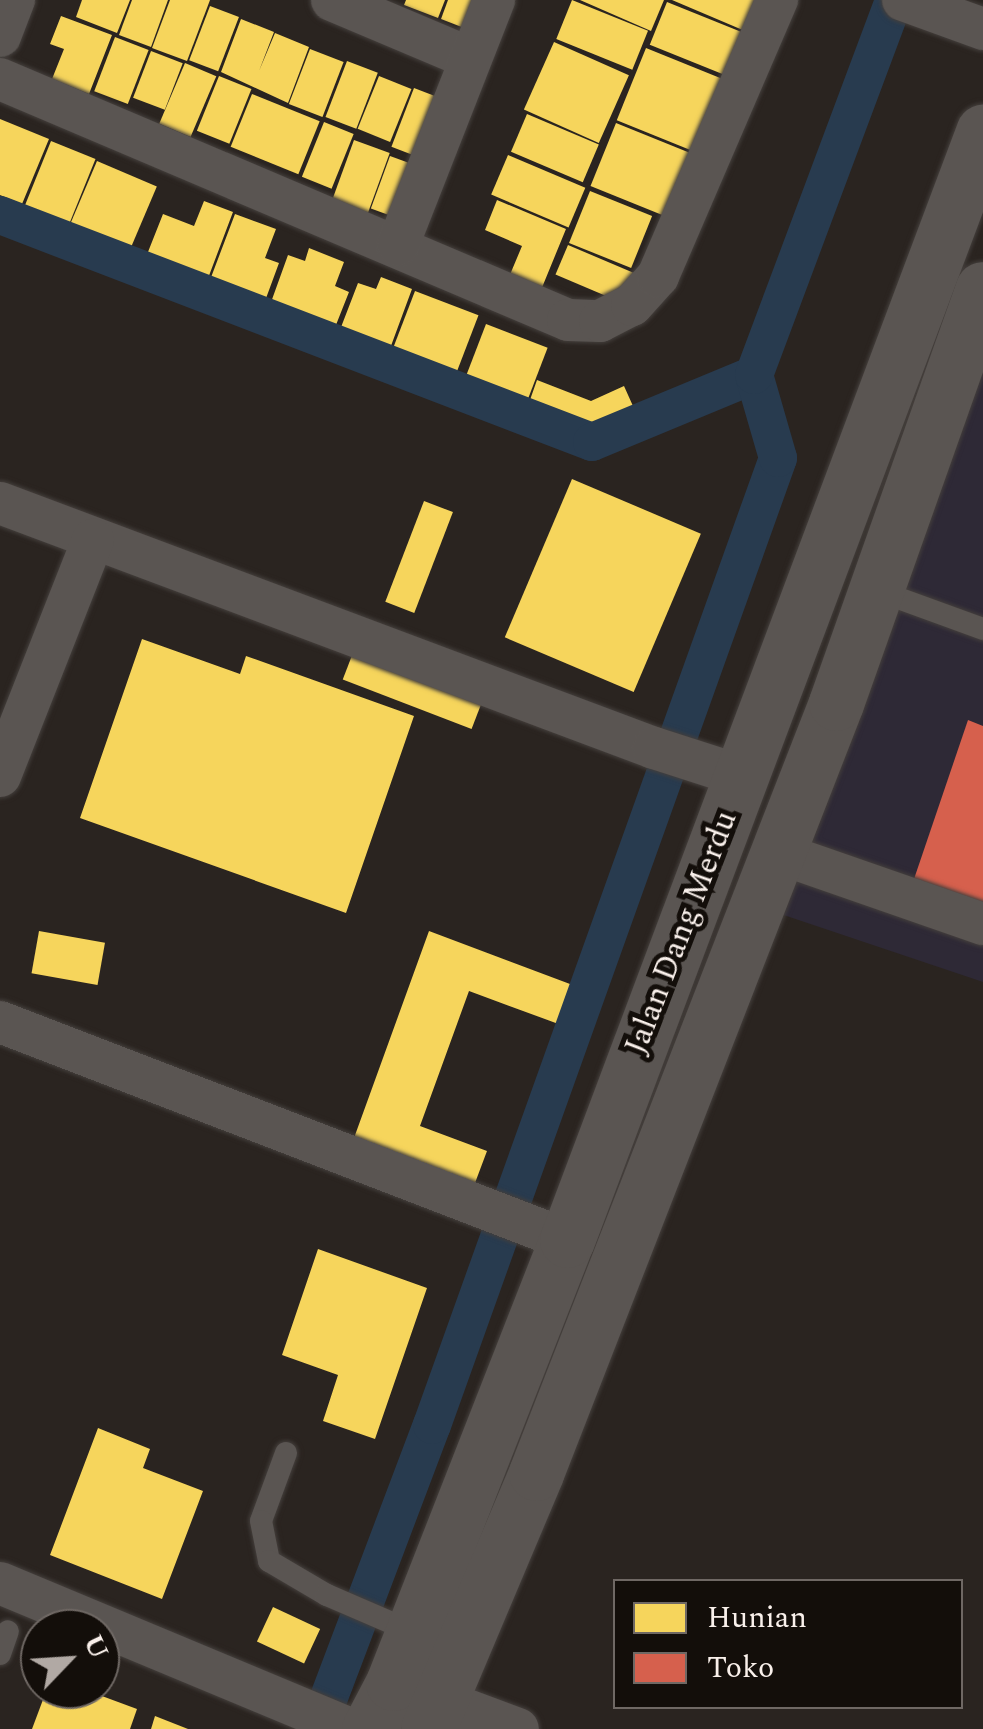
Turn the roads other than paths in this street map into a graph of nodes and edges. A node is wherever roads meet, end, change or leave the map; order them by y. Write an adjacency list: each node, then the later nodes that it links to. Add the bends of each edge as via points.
1 (14, 0): 7 (street)
2 (332, 0): 8 (street)
3 (494, 0): 8 (street)
4 (777, 0): 11 (street, via 658,276 632,305 600,321 568,320)
5 (904, 0): 6 (street)
6 (965, 22)
7 (0, 36)
8 (469, 58): 11 (street)
9 (0, 79): 11 (street)
10 (983, 132): 17 (main road, Jalan Dang Merdu)
11 (398, 245)
12 (983, 289): 15 (main road, Jalan Dang Merdu)
13 (0, 502): 14 (street)
14 (93, 540): 17 (street); 18 (street)
15 (876, 590): 16 (lane); 19 (main road, Jalan Dang Merdu)
16 (983, 629)
17 (696, 762): 22 (main road, Jalan Dang Merdu)
18 (0, 776)
19 (776, 852): 20 (street); 23 (main road, Jalan Dang Merdu)
20 (983, 924)
21 (0, 1022): 24 (street)
22 (606, 1135): 23 (main road); 24 (main road, Jalan Dang Merdu)
23 (656, 1156): 28 (main road, Jalan Dang Merdu, via 536,1473)
24 (526, 1224): 27 (main road, Jalan Dang Merdu)
25 (286, 1453): 27 (lane, via 261,1520 269,1561)
26 (0, 1583): 29 (street)
27 (396, 1625): 29 (main road, Jalan Dang Merdu)
28 (434, 1715): 30 (street)
29 (352, 1726)
30 (518, 1729)

